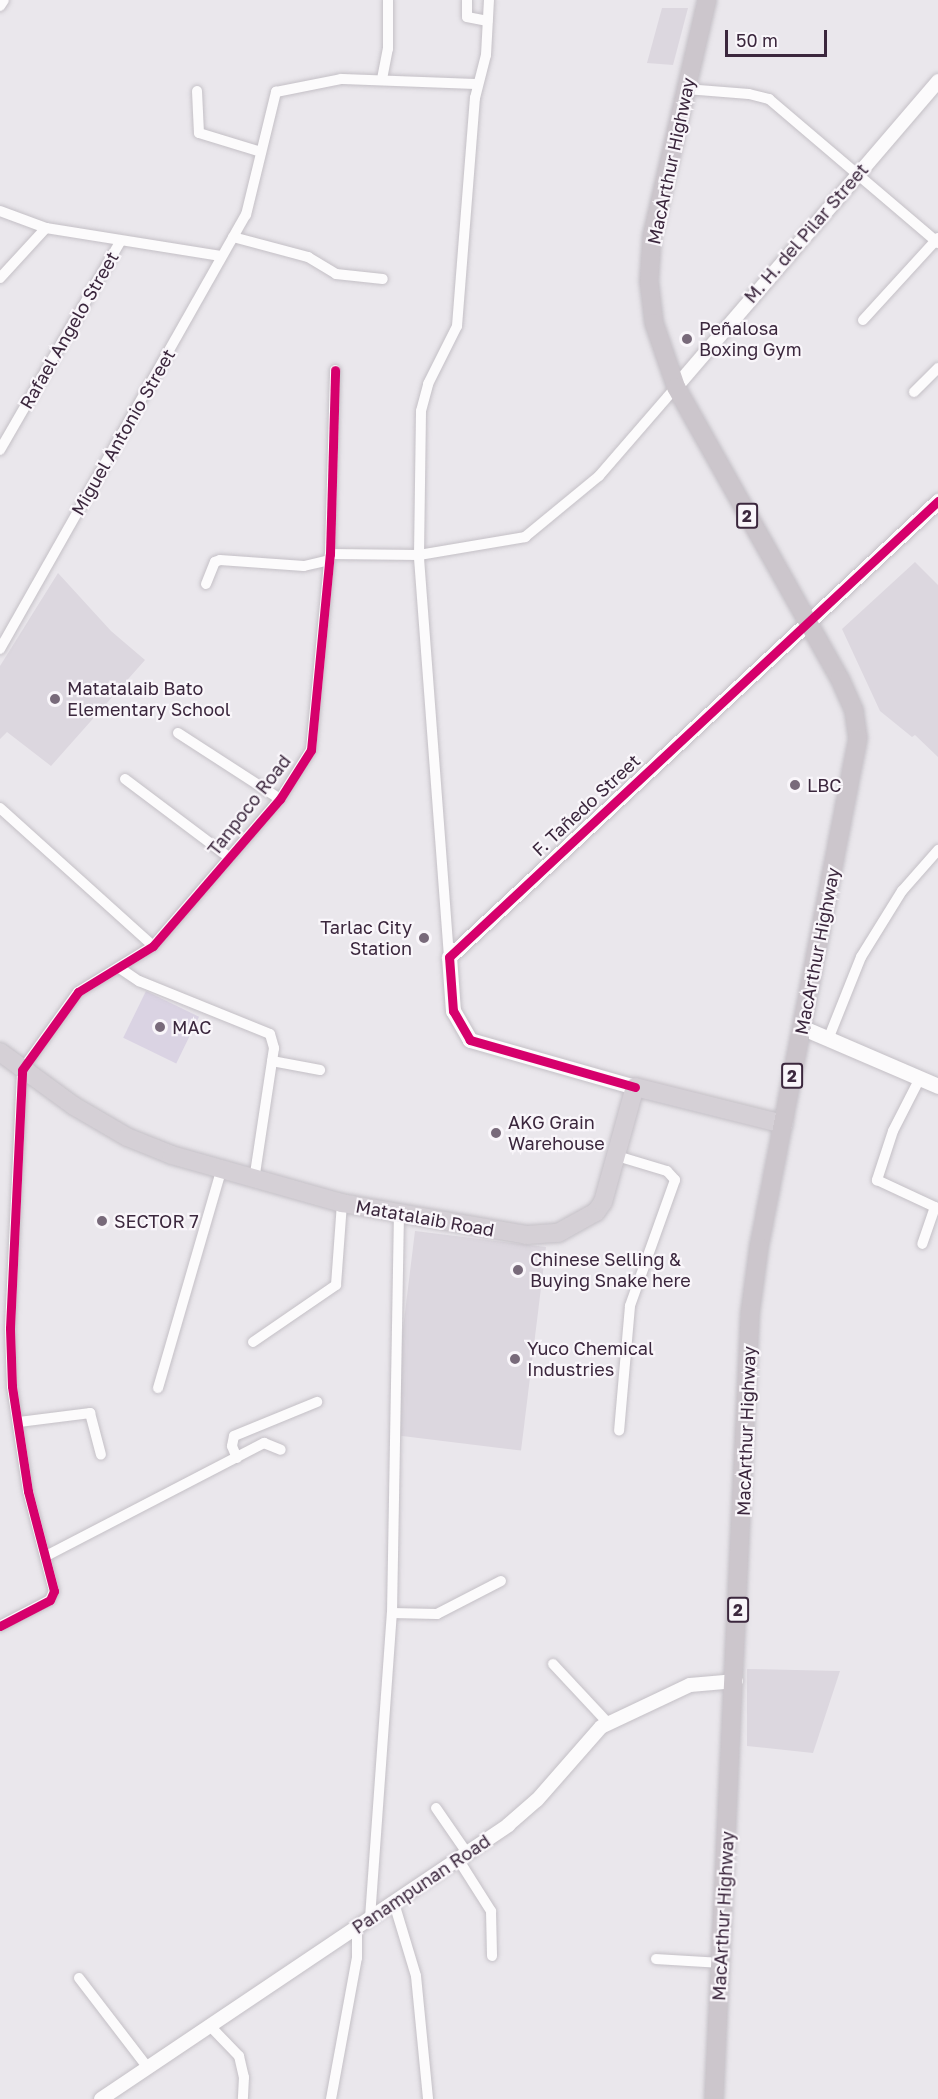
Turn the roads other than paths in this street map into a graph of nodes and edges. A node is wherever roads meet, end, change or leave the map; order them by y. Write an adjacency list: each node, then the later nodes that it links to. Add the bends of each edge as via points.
1 (4, 0): 6 (street)
2 (388, 0): 8 (street, via 388,49)
3 (467, 0): 7 (street, via 467,17)
4 (489, 0): 7 (street)
5 (706, 0): 11 (highway, MacArthur Highway / 2)
6 (0, 6)
7 (488, 21): 10 (street, via 486,55)
8 (382, 80): 10 (street); 13 (street, Miguel Antonio Street, via 341,79 276,92)
9 (938, 81): 14 (street, M. H. del Pilar Street)
10 (477, 84): 30 (street, via 457,326 422,401)
11 (686, 89): 14 (street, via 769,99); 26 (highway, MacArthur Highway / 2, via 652,236 649,281 654,323)
12 (197, 91): 13 (street, via 199,133)
13 (261, 152): 17 (street, Miguel Antonio Street, via 246,215)
14 (857, 173): 18 (street); 26 (street, M. H. del Pilar Street)
15 (0, 211): 16 (street)
16 (46, 228): 19 (street); 21 (street)
17 (232, 237): 20 (street, Miguel Antonio Street); 22 (street, via 308,257 336,274)
18 (937, 241): 23 (street)
19 (120, 242): 20 (street); 28 (street, Rafael Angelo Street)
20 (221, 256): 34 (street, Miguel Antonio Street)
21 (0, 278)
22 (382, 279)
23 (863, 320)
24 (938, 368): 27 (street)
25 (335, 370): 31 (street, Tanpoco Road)
26 (676, 387): 30 (street, via 599,476 535,531 503,543); 33 (highway, MacArthur Highway / 2)
27 (914, 392)
28 (0, 450)
29 (938, 501): 33 (main road, F. Tañedo Street)
30 (420, 555): 31 (street); 42 (street)
31 (330, 557): 32 (street, via 304,566 220,560 215,562); 37 (street, Tanpoco Road, via 311,750)
32 (206, 584)
33 (806, 621): 42 (main road, F. Tañedo Street); 44 (highway, MacArthur Highway / 2, via 840,679 854,711 858,738)
34 (2, 642)
35 (178, 734): 37 (street)
36 (125, 779): 40 (street)
37 (280, 799): 40 (street, Tanpoco Road)
38 (0, 807): 41 (street)
39 (938, 850): 45 (street, via 902,891 861,957)
40 (230, 858): 41 (street, Tanpoco Road)
41 (153, 946): 43 (street, Tanpoco Road)
42 (449, 957): 52 (main road, via 453,1011 470,1040)
43 (121, 969): 47 (street, via 139,981 270,1035); 48 (street, Tanpoco Road, via 78,992)
44 (801, 1028): 45 (main road); 53 (highway, MacArthur Highway / 2)
45 (829, 1037): 50 (main road)
46 (0, 1052): 48 (main road, Matatalaib Road)
47 (272, 1061): 49 (street); 56 (street)
48 (22, 1070): 55 (main road, Matatalaib Road, via 127,1137); 63 (street, via 10,1328 12,1386)
49 (320, 1070)
50 (920, 1078): 51 (main road); 59 (street, via 893,1131 877,1180 935,1207)
51 (937, 1085)
52 (635, 1087): 53 (main road); 54 (main road, Matatalaib Road)
53 (783, 1124): 73 (highway, MacArthur Highway / 2, via 750,1314)
54 (617, 1156): 58 (main road, Matatalaib Road, via 603,1202 596,1212 558,1233 491,1231); 64 (street, via 666,1171 675,1180 630,1306)
55 (221, 1171): 56 (main road, Matatalaib Road); 61 (street)
56 (254, 1181): 57 (main road, Matatalaib Road)
57 (342, 1203): 58 (main road, Matatalaib Road); 60 (street, via 336,1285)
58 (399, 1213): 70 (street)
59 (922, 1244)
60 (253, 1342)
61 (158, 1388)
62 (317, 1402): 67 (street, via 234,1436 232,1446)
63 (19, 1422): 66 (street, via 90,1413); 68 (street, via 28,1491)
64 (619, 1431)
65 (281, 1450): 67 (street, via 264,1443)
66 (101, 1455)
67 (237, 1458): 68 (street)
68 (46, 1556): 71 (street, via 53,1596)
69 (501, 1581): 70 (street, via 437,1614)
70 (392, 1613): 78 (street)
71 (0, 1626)
72 (553, 1664): 74 (street)
73 (736, 1681): 74 (street, Panampunan Road, via 690,1685); 82 (highway, MacArthur Highway / 2)
74 (608, 1722): 76 (street, Panampunan Road, via 589,1738 537,1800)
75 (436, 1808): 76 (street)
76 (462, 1856): 77 (street, Panampunan Road); 80 (street, via 491,1911)
77 (394, 1903): 78 (street, Panampunan Road); 89 (street, via 416,1976)
78 (370, 1918): 79 (street, Panampunan Road)
79 (357, 1928): 84 (street, Panampunan Road); 88 (street, via 357,1958)
80 (492, 1956)
81 (656, 1959): 82 (street)
82 (721, 1963): 90 (highway, MacArthur Highway / 2)
83 (79, 1978): 85 (street)
84 (210, 2026): 85 (street, Panampunan Road); 87 (street, via 239,2056 244,2077)
85 (148, 2068): 86 (street, Panampunan Road)
86 (101, 2099)
87 (243, 2099)
88 (331, 2099)
89 (428, 2099)
90 (714, 2099)

